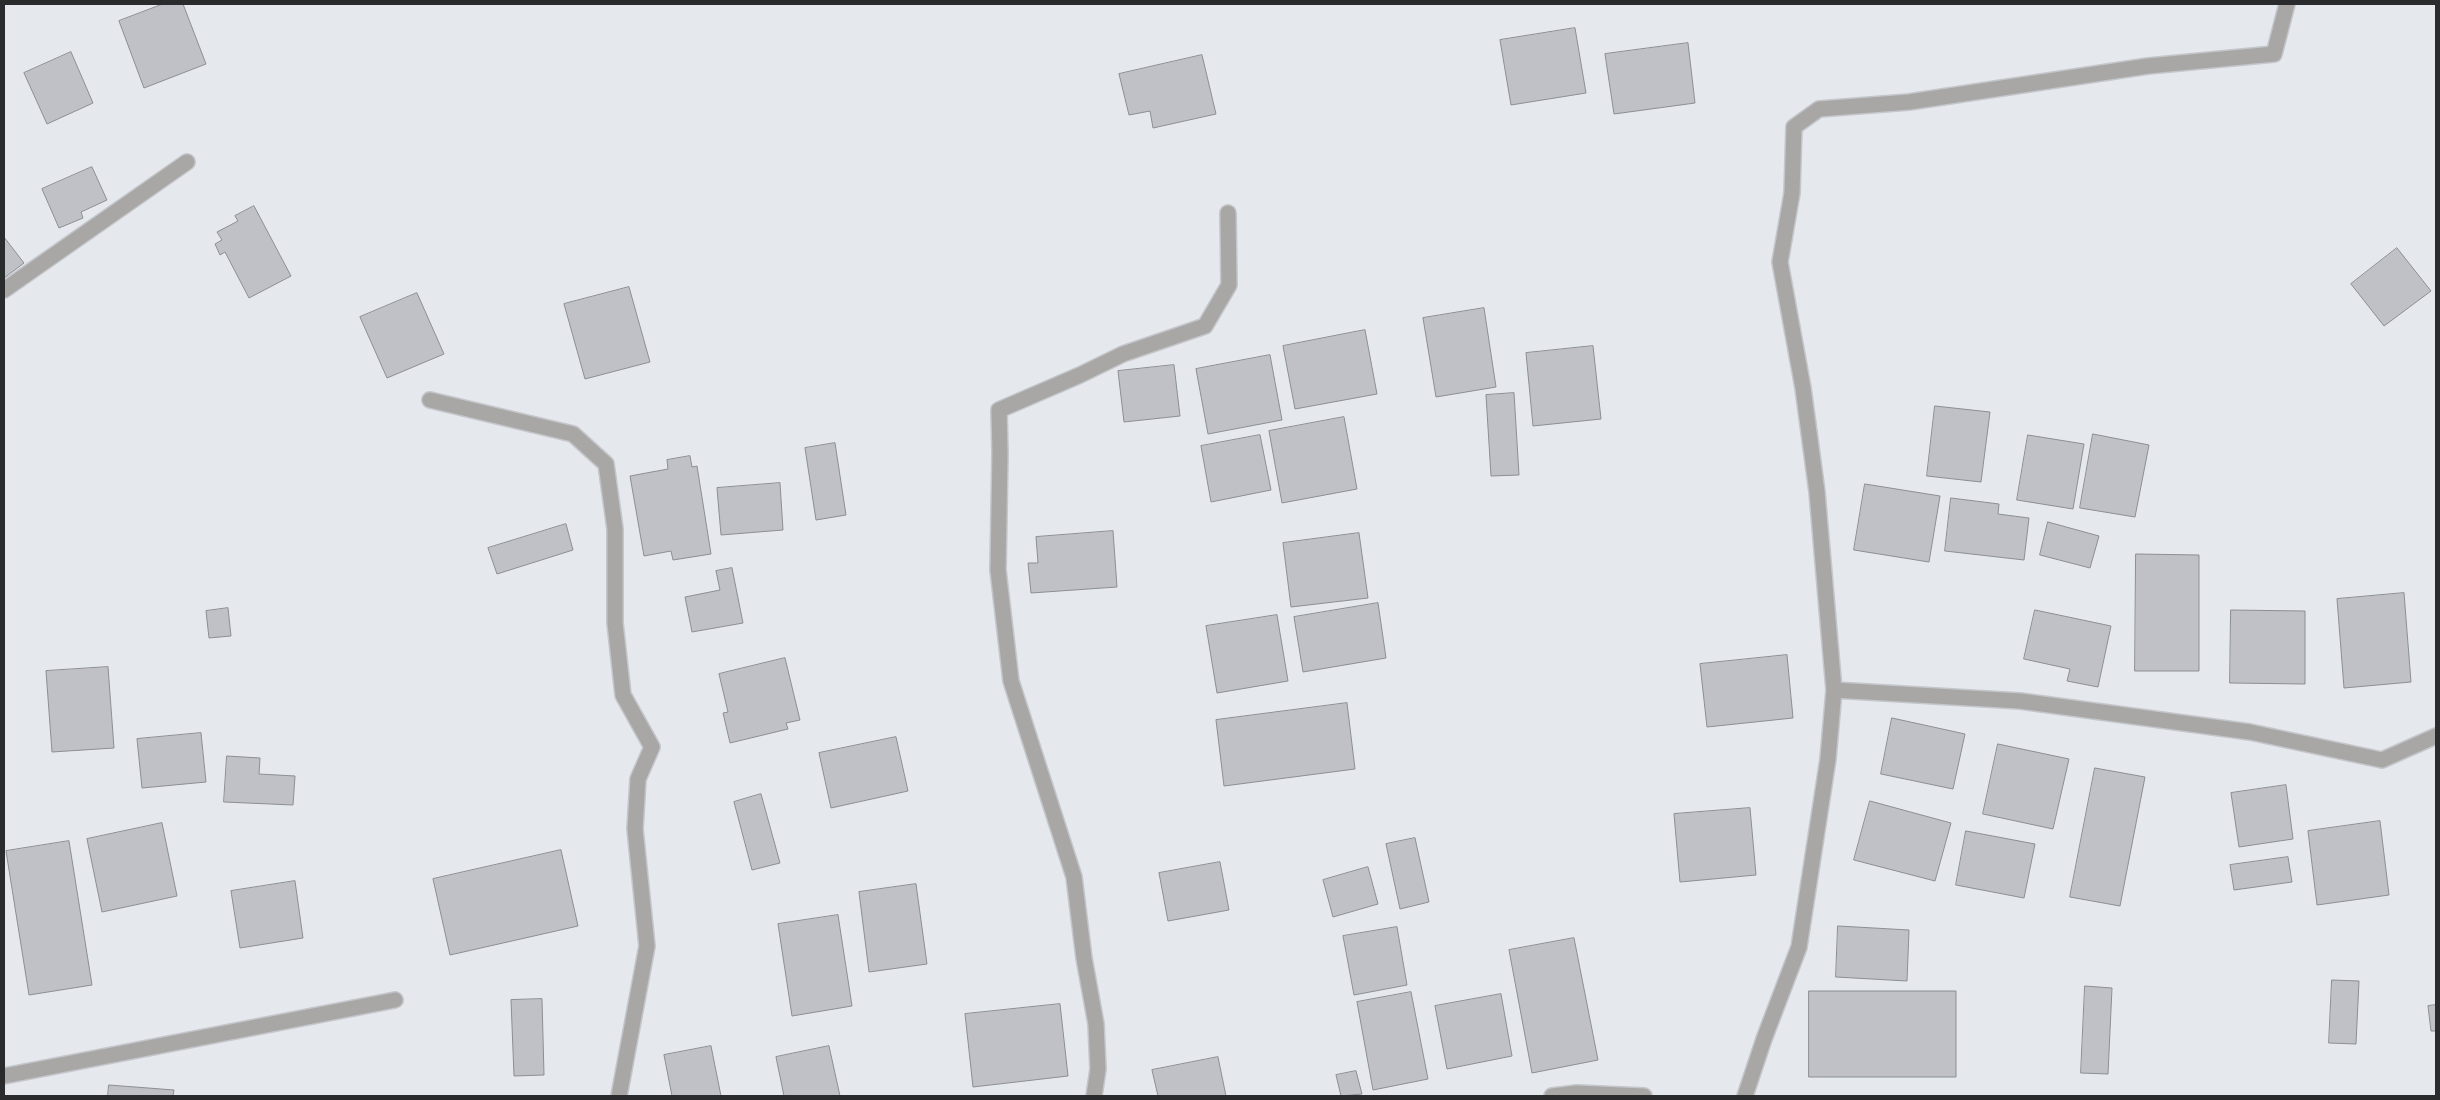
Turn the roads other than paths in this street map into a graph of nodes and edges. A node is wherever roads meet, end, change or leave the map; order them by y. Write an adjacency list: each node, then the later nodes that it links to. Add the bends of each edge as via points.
1 (2287, 4): 6 (street, via 2274,54 2148,66 1909,102 1819,109 1794,127 1792,194 1780,262 1818,492)
2 (187, 162): 4 (street)
3 (1228, 213): 11 (street, via 1229,285 1205,326 1123,354 998,410 998,570 1011,681 1074,877 1096,1024 1098,1069)
4 (4, 290)
5 (430, 400): 10 (street, via 573,434 606,464 615,529 615,623 622,694 652,747 638,779 636,829 647,946)
6 (1834, 690): 7 (street, via 2020,701 2250,732 2382,760); 14 (street, via 1828,759 1799,946)
7 (2436, 736)
8 (395, 1000): 9 (street)
9 (4, 1076)
10 (619, 1096)
11 (1094, 1096)
12 (1552, 1096): 13 (street, via 1577,1093)
13 (1644, 1096)
14 (1745, 1096)

